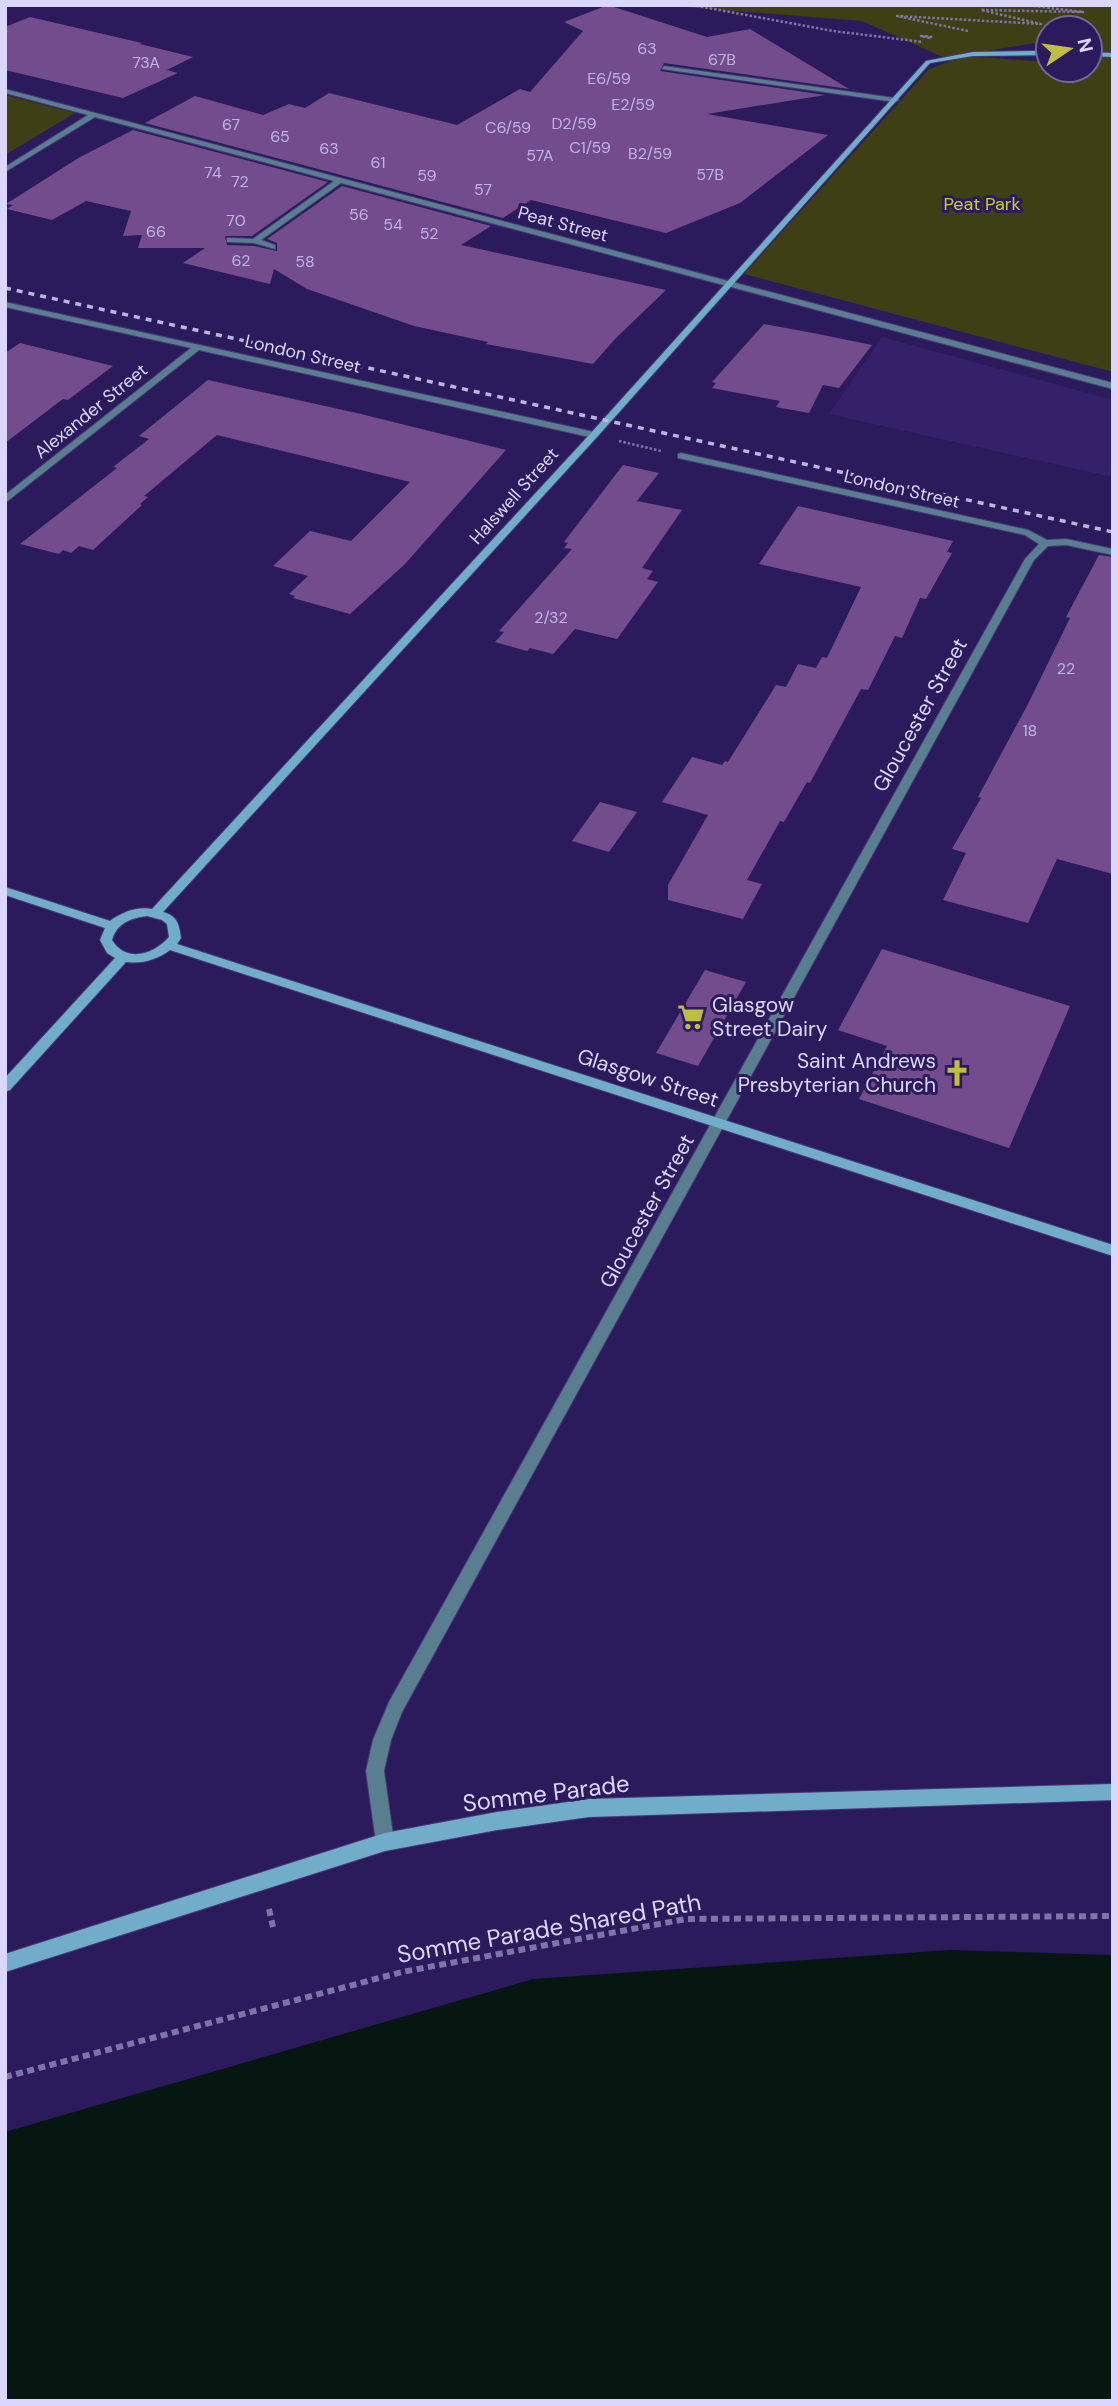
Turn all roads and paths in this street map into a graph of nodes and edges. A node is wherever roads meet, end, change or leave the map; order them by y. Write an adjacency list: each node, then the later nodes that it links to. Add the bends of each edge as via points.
1 (692, 5): 5 (path, via 833,31 920,41)
2 (1026, 5): 3 (path, via 1083,12 981,10 1041,24 897,16)
3 (973, 32)
4 (1034, 53): 5 (street, Halswell Street)
5 (955, 55): 8 (street, Halswell Street, via 928,62)
6 (664, 68): 8 (street)
7 (5, 91): 9 (street, Peat Street)
8 (895, 100): 15 (street, Halswell Street)
9 (94, 115): 10 (street); 11 (street, Peat Street)
10 (5, 170)
11 (339, 181): 13 (street); 15 (street, Peat Street)
12 (230, 240): 13 (street)
13 (255, 241): 14 (street)
14 (272, 247)
15 (728, 284): 18 (street, Peat Street); 19 (street, Halswell Street)
16 (5, 304): 17 (street, London Street)
17 (197, 347): 19 (street, London Street); 21 (street, Alexander Street)
18 (1113, 386)
19 (594, 435): 20 (path); 25 (street, Halswell Street)
20 (681, 456): 22 (street, London Street, via 1028,533)
21 (5, 500)
22 (1045, 543): 23 (street, London Street, via 1066,542); 30 (street, Gloucester Street, via 1030,559)
23 (1113, 552)
24 (5, 891): 26 (street)
25 (156, 914): 26 (street, via 136,913); 27 (street, via 173,923 175,938)
26 (112, 926): 28 (street, via 106,940)
27 (170, 946): 28 (street, via 154,956); 30 (street, Glasgow Street)
28 (123, 957): 29 (street)
29 (5, 1087)
30 (720, 1123): 31 (street, Glasgow Street); 33 (street, Gloucester Street, via 396,1708 382,1740 376,1771)
31 (1113, 1251)
32 (1113, 1792): 33 (street, Somme Parade, via 589,1808)
33 (385, 1842): 35 (street, Somme Parade)
34 (1113, 1916): 36 (path, Somme Parade Shared Path, via 686,1919 402,1972)
35 (5, 1963)
36 (5, 2077)

